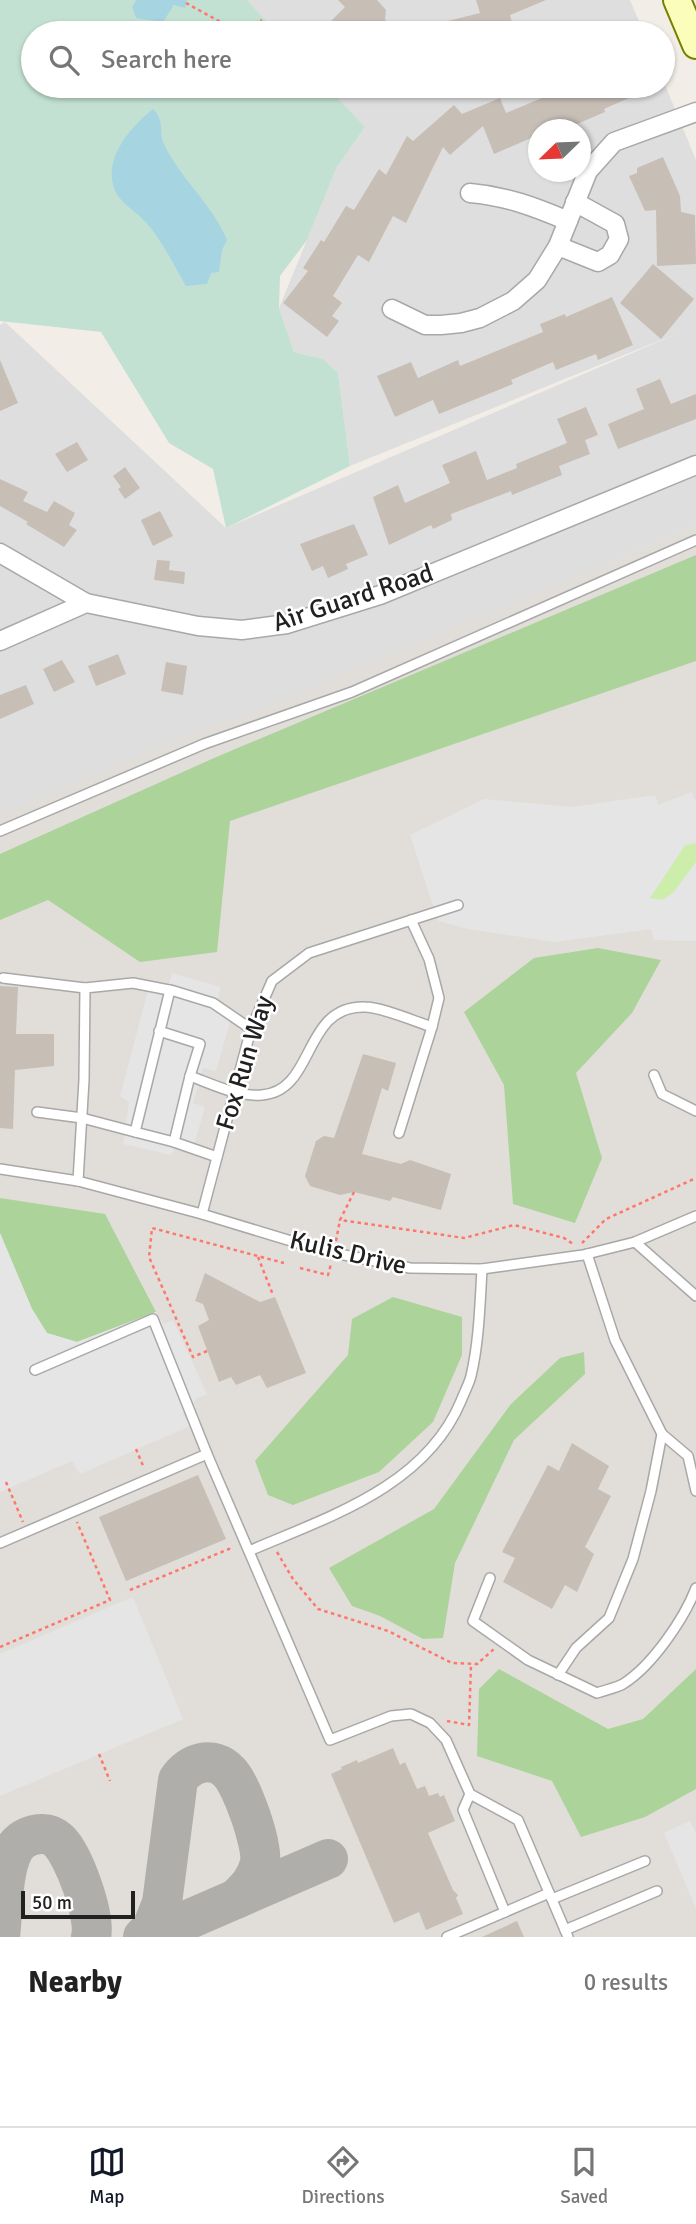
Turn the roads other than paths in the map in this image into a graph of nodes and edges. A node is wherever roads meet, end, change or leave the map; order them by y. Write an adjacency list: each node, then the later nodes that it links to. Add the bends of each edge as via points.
1 (685, 4): 2 (main road)
2 (696, 45)
3 (696, 112): 5 (street, via 614,142 588,171)
4 (470, 193): 6 (street, via 498,195)
5 (575, 202): 6 (street); 7 (street, via 615,224 619,239 610,255 598,261)
6 (568, 221): 7 (street)
7 (558, 246): 8 (street, via 537,280 513,301 480,318 425,325)
8 (392, 309)
9 (696, 465): 12 (street, Air Guard Road, via 380,595 287,624 242,630 198,626)
10 (696, 540): 14 (lane, via 352,692 204,744)
11 (0, 553): 12 (street, Air Guard Road)
12 (86, 603): 13 (street)
13 (0, 641)
14 (0, 831)
15 (458, 905): 16 (lane, Fox Run Way)
16 (411, 920): 20 (lane, via 429,959 439,998); 21 (lane, Fox Run Way, via 309,953 272,981)
17 (3, 978): 18 (lane)
18 (85, 988): 19 (lane, via 133,983); 28 (lane)
19 (170, 990): 21 (lane, via 213,1003); 22 (lane)
20 (432, 1027): 25 (lane, via 366,1007 343,1010 324,1022 300,1069 284,1087 263,1095); 30 (lane)
21 (251, 1029): 25 (lane, Fox Run Way)
22 (159, 1031): 24 (lane, via 200,1044); 29 (lane)
23 (654, 1075): 26 (lane, via 662,1094)
24 (190, 1076): 25 (lane); 31 (lane)
25 (234, 1092): 32 (lane, Fox Run Way)
26 (696, 1111)
27 (37, 1112): 28 (lane)
28 (82, 1118): 29 (lane); 34 (lane)
29 (135, 1132): 31 (lane)
30 (399, 1133)
31 (174, 1142): 32 (lane)
32 (217, 1157): 35 (lane, Fox Run Way)
33 (0, 1169): 34 (lane, Kulis Drive)
34 (78, 1181): 35 (lane, Kulis Drive)
35 (202, 1214): 39 (lane, Kulis Drive, via 324,1251 397,1266)
36 (696, 1216): 37 (lane, Kulis Drive)
37 (635, 1242): 38 (lane, Kulis Drive); 40 (lane)
38 (587, 1254): 39 (lane, Kulis Drive); 42 (lane, via 615,1340)
39 (482, 1269): 46 (lane, via 471,1377 440,1438 392,1483)
40 (696, 1296)
41 (35, 1370): 43 (lane, via 153,1320)
42 (662, 1434): 44 (lane, via 688,1456); 49 (lane, via 633,1559 609,1618 576,1648)
43 (207, 1454): 45 (lane); 46 (lane)
44 (696, 1491)
45 (0, 1543)
46 (248, 1551): 50 (lane, via 330,1740 391,1716 411,1714 430,1723 446,1740)
47 (490, 1578): 49 (lane, via 473,1621)
48 (696, 1588): 49 (lane, via 688,1610 645,1665 622,1684 597,1693)
49 (558, 1675)
50 (470, 1794): 53 (lane, via 518,1820); 54 (lane, via 463,1811)
51 (645, 1861): 53 (lane)
52 (657, 1891): 55 (lane)
53 (551, 1896): 54 (lane); 55 (lane)
54 (505, 1912): 56 (lane)
55 (567, 1934)
56 (447, 1937)

